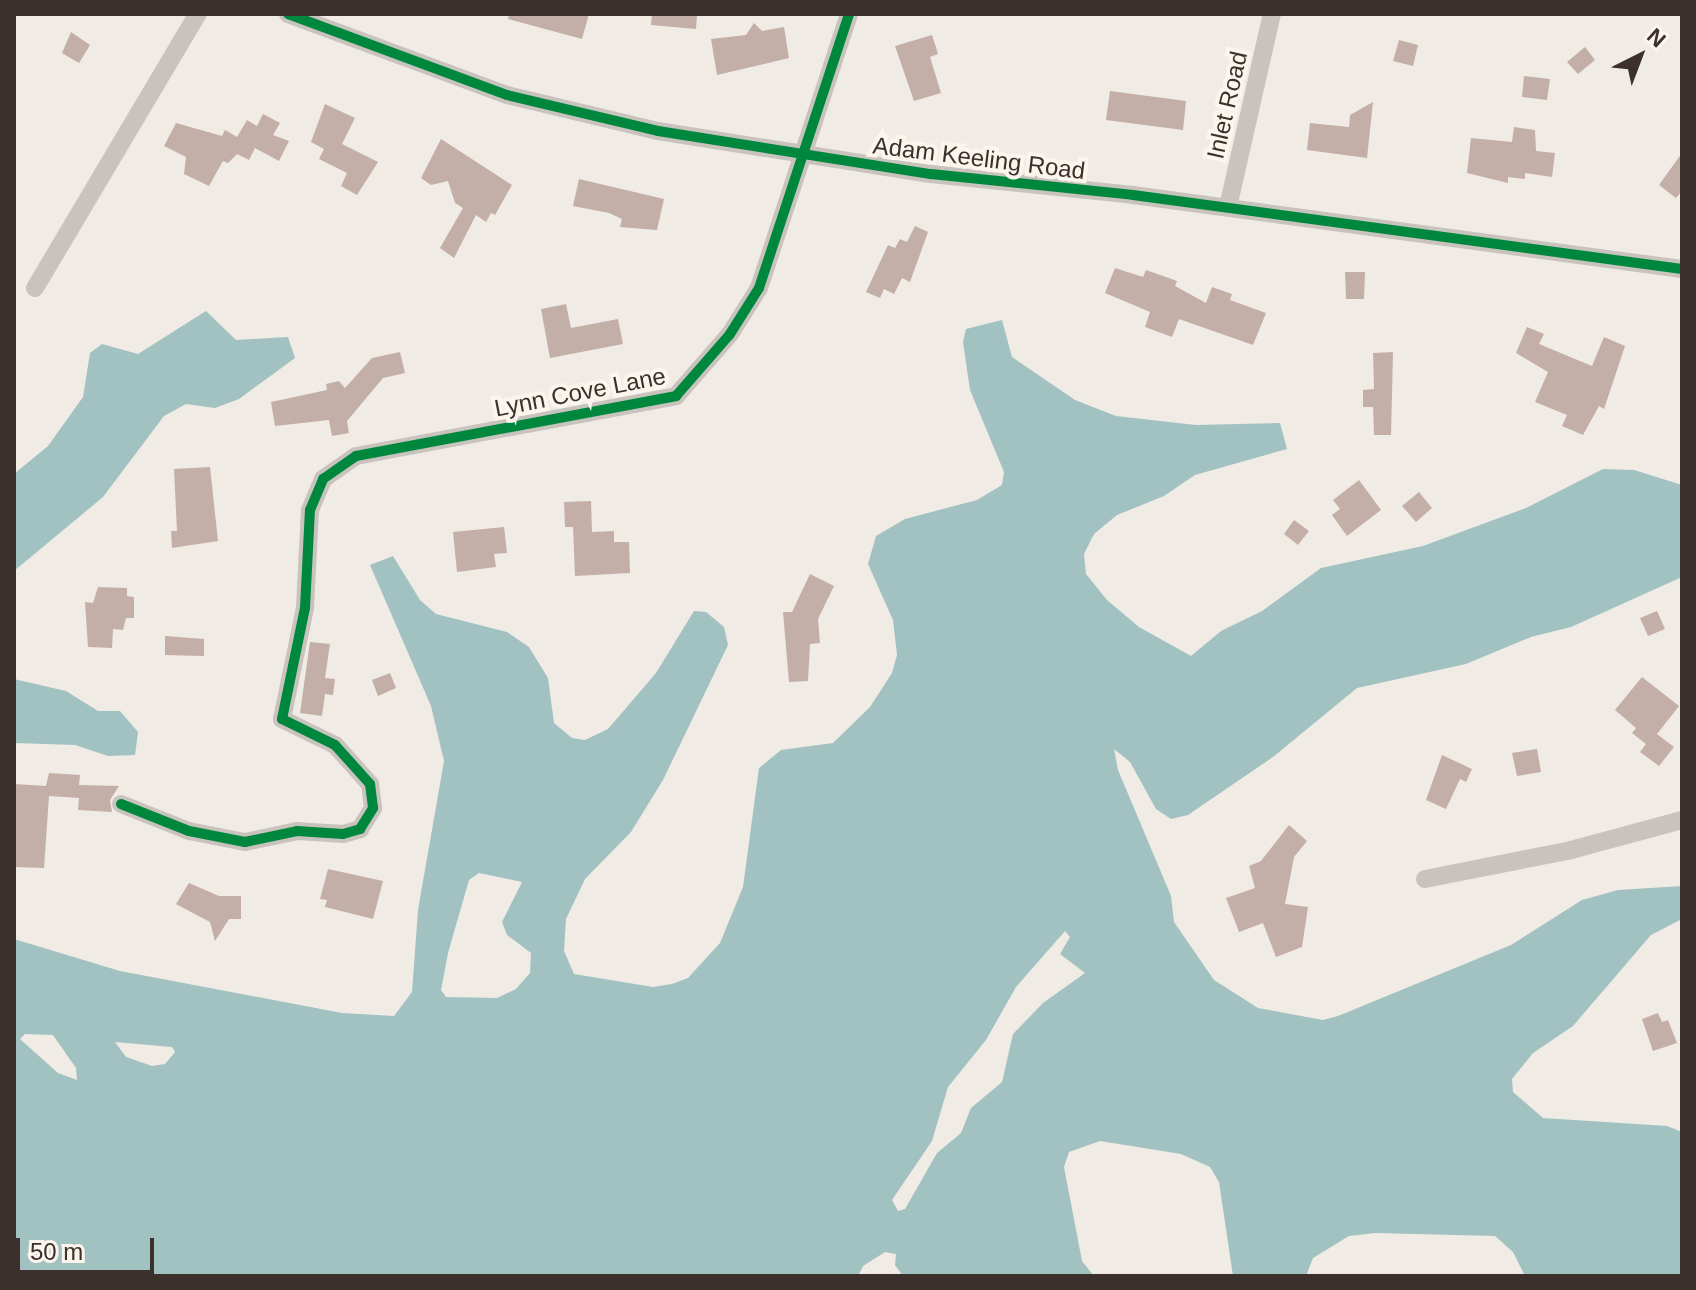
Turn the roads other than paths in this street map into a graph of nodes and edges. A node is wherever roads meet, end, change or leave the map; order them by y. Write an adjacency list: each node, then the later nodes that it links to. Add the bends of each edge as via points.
1 (198, 14): 8 (street)
2 (288, 14): 5 (street, Adam Keeling Road, via 507,95 658,131)
3 (849, 14): 5 (street, Lynn Cove Lane)
4 (1272, 14): 6 (street, Inlet Road)
5 (804, 156): 6 (street, Adam Keeling Road); 9 (street, Lynn Cove Lane, via 759,288 730,334 676,396 356,456 323,479 310,510 305,608 282,719 335,745 370,784 374,799 369,818 353,832 297,831 245,842 189,831)
6 (1228, 207): 7 (street, Adam Keeling Road)
7 (1682, 269)
8 (35, 288)
9 (121, 804)
10 (1682, 820): 11 (street, via 1571,850)
11 (1425, 879)

